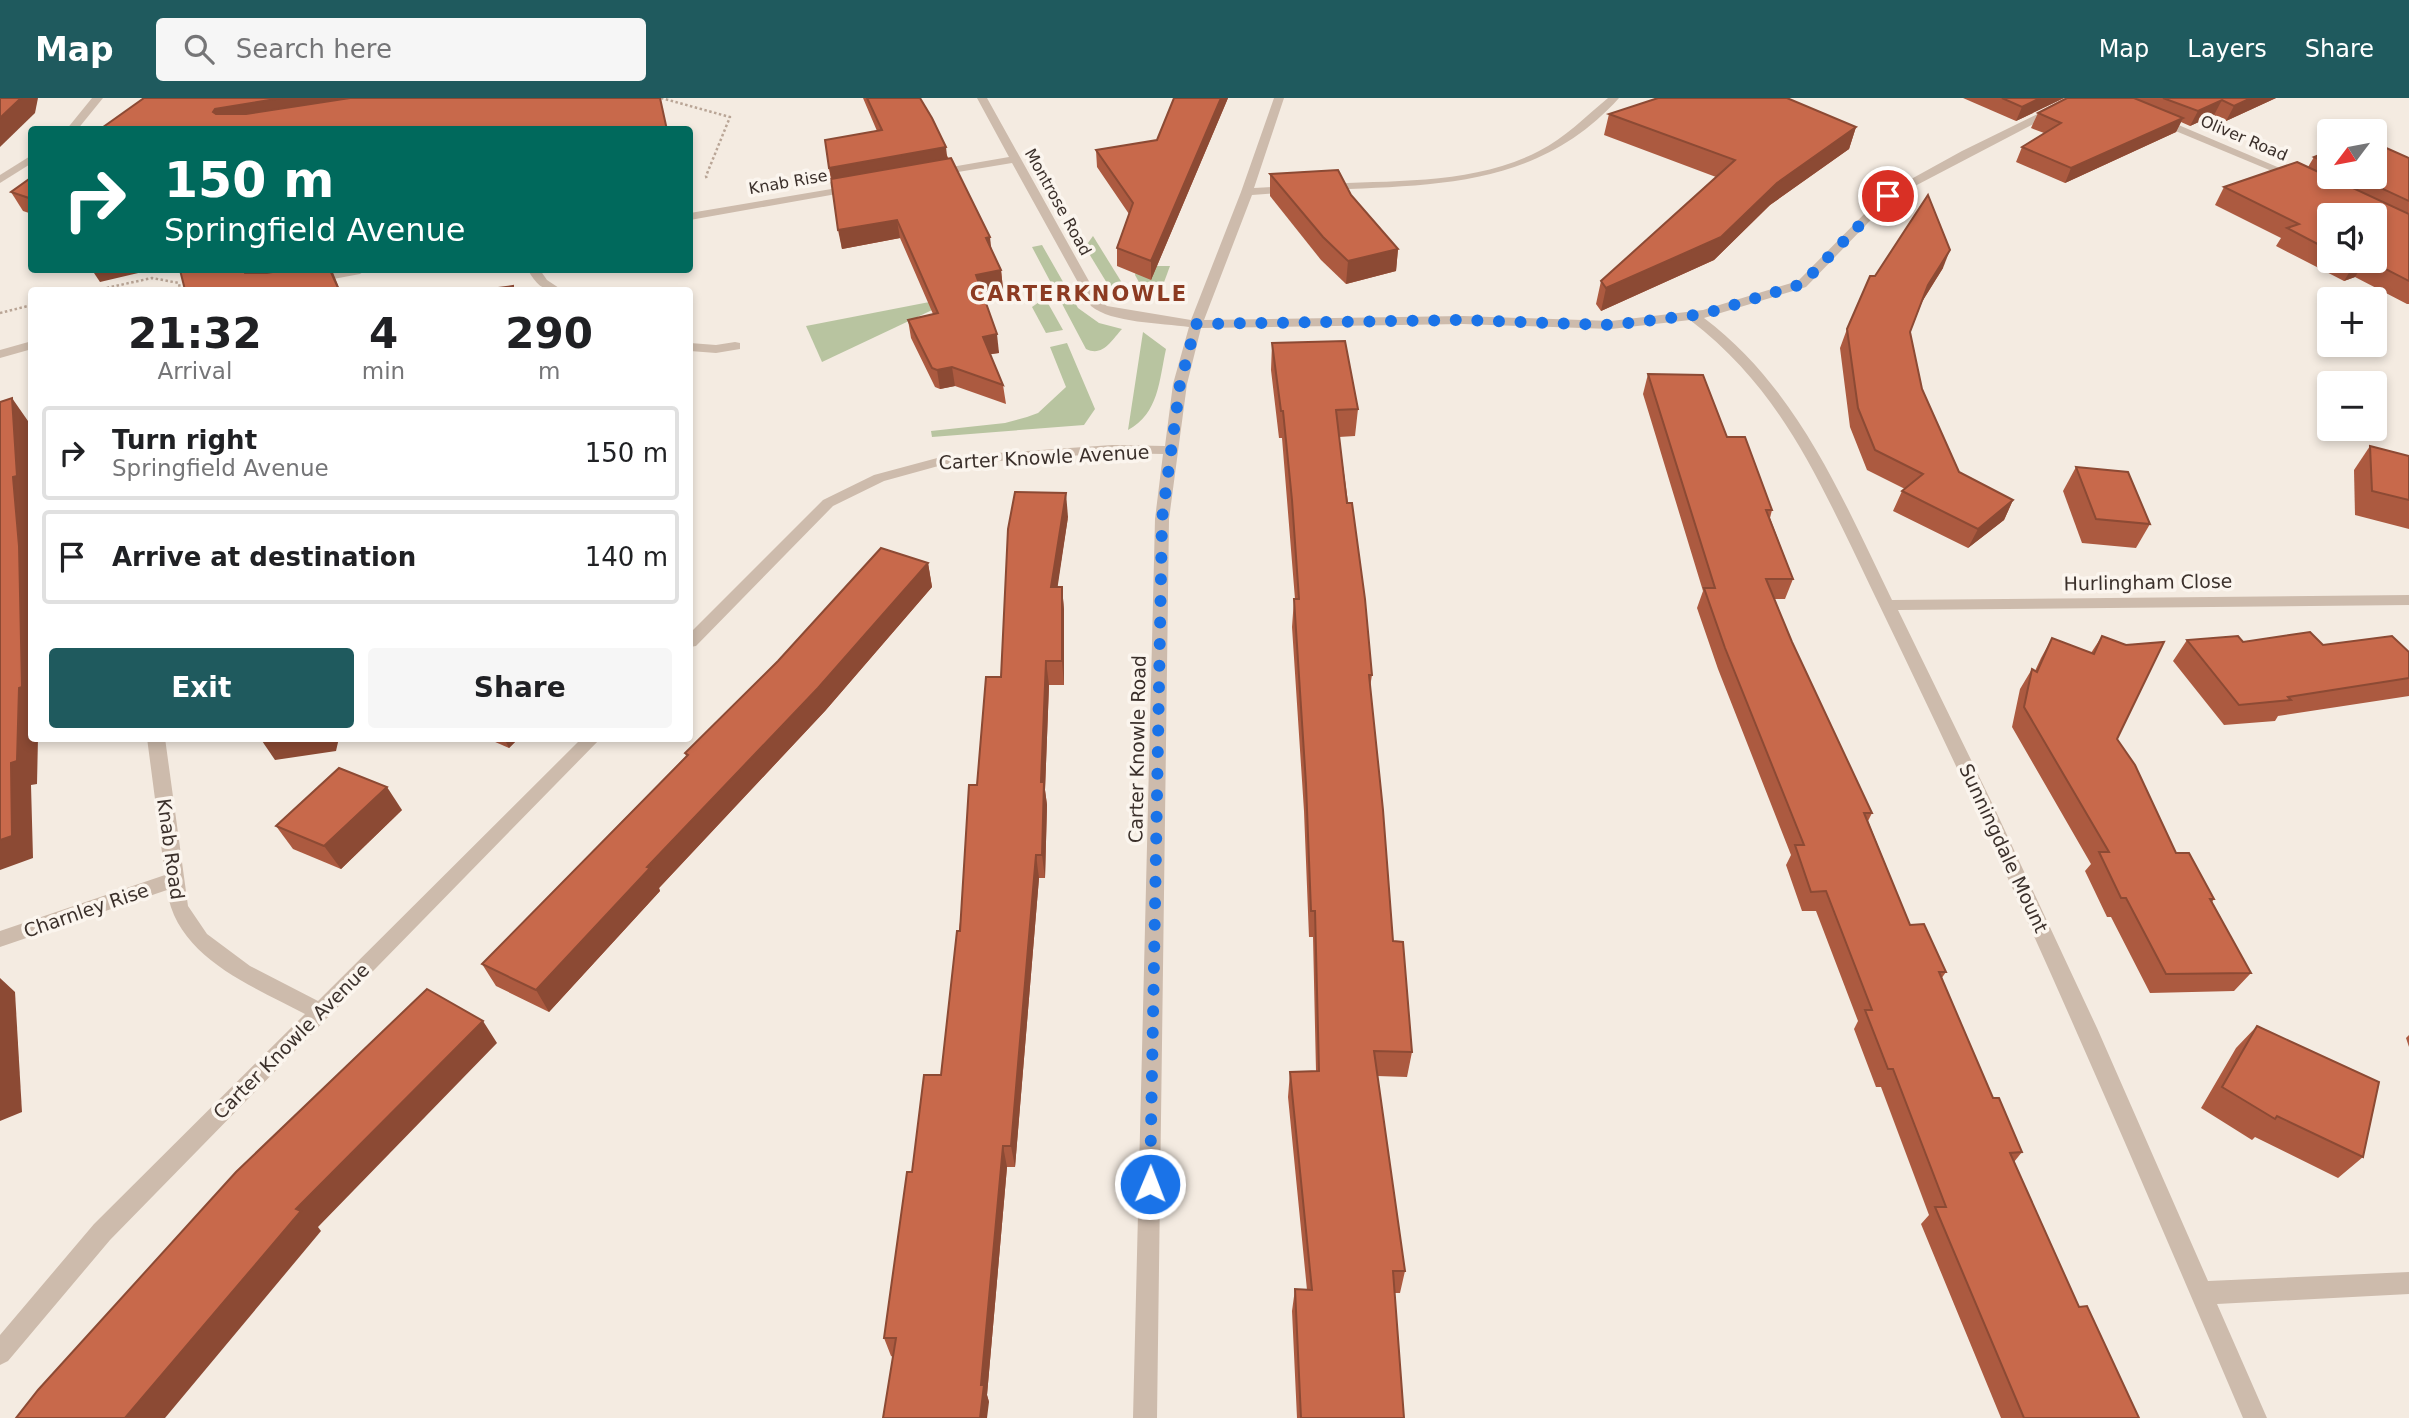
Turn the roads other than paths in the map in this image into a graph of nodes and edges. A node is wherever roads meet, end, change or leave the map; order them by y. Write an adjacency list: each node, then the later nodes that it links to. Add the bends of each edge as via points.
1 (98, 98): 7 (street)
2 (982, 98): 8 (street, Montrose Road)
3 (1279, 98): 14 (street, Carter Knowle Road)
4 (1614, 98): 14 (street, via 1566,139 1505,168 1437,180)
5 (2078, 98): 20 (street, Montrose Road, via 1888,196 1802,284)
6 (2141, 113): 12 (street, Oliver Road)
7 (74, 126)
8 (1017, 159): 10 (street); 21 (street, Montrose Road, via 1095,303 1120,314)
9 (28, 161): 11 (street)
10 (918, 176)
11 (0, 180)
12 (2314, 185)
13 (865, 186): 15 (street, Knab Rise)
14 (1247, 192): 21 (street, Carter Knowle Road)
15 (693, 216)
16 (345, 273): 18 (street)
17 (536, 273): 19 (street)
18 (293, 283)
19 (550, 287)
20 (1693, 316): 21 (street, Montrose Road, via 1611,325 1463,320); 28 (street, Sunningdale Mount, via 1722,338 1787,412 1828,483)
21 (1196, 324): 26 (street, Carter Knowle Road)
22 (28, 346): 25 (street)
23 (735, 346): 24 (street)
24 (693, 347)
25 (0, 354)
26 (1169, 450): 29 (street, Carter Knowle Avenue, via 1112,449 941,461 879,478 828,503); 38 (street, Carter Knowle Road, via 1162,519)
27 (2409, 600): 28 (street, Hurlingham Close)
28 (1887, 605): 36 (street, Sunningdale Mount, via 2081,1015)
29 (693, 639)
30 (156, 742): 32 (street, Knab Road)
31 (589, 742): 34 (street, Carter Knowle Avenue)
32 (173, 880): 33 (street, Charnley Rise); 34 (street, Knab Road, via 178,907 200,940 243,972)
33 (0, 939)
34 (320, 1012): 37 (street, Carter Knowle Avenue, via 102,1232)
35 (2409, 1283): 36 (street)
36 (2201, 1293): 39 (street, Sunningdale Mount)
37 (0, 1353)
38 (1145, 1418)
39 (2255, 1418)

